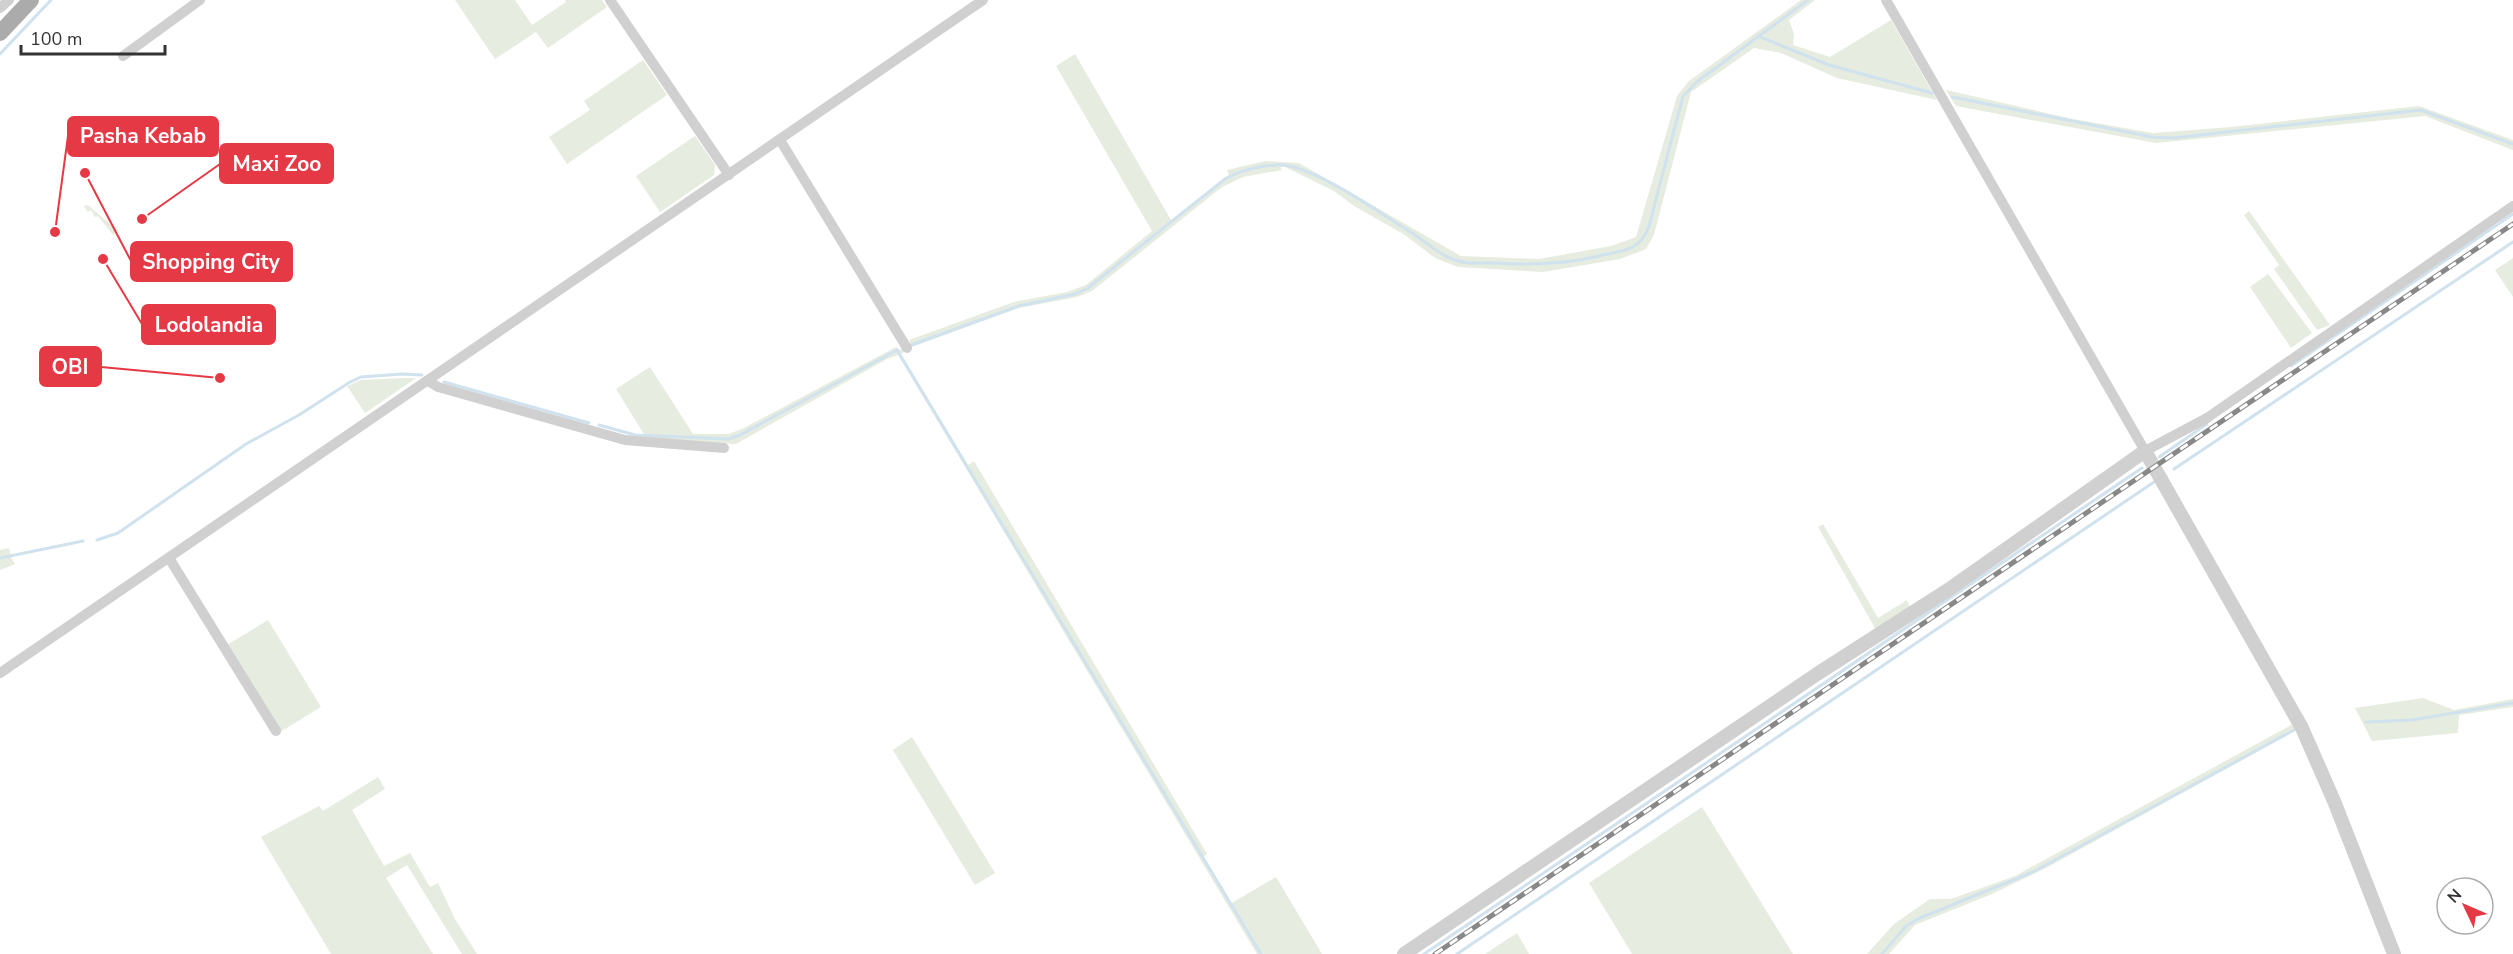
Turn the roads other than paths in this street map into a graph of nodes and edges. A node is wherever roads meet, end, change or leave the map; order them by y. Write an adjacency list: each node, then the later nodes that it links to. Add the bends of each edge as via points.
1 (9, 0): 7 (street)
2 (31, 0): 8 (main road)
3 (200, 0): 9 (street)
4 (610, 0): 11 (street)
5 (983, 0): 10 (street)
6 (1886, 0): 16 (street)
7 (0, 8)
8 (0, 33)
9 (123, 56)
10 (780, 140): 11 (street); 13 (street)
11 (729, 175): 14 (street)
12 (2513, 206): 16 (street, via 2207,418)
13 (907, 348)
14 (428, 381): 15 (street, via 625,440); 17 (street)
15 (724, 448)
16 (2145, 451): 20 (street, via 1948,590 1808,680); 21 (street, via 2302,728)
17 (169, 558): 18 (street); 19 (street)
18 (0, 673)
19 (276, 731)
20 (1404, 954)
21 (2394, 954)

